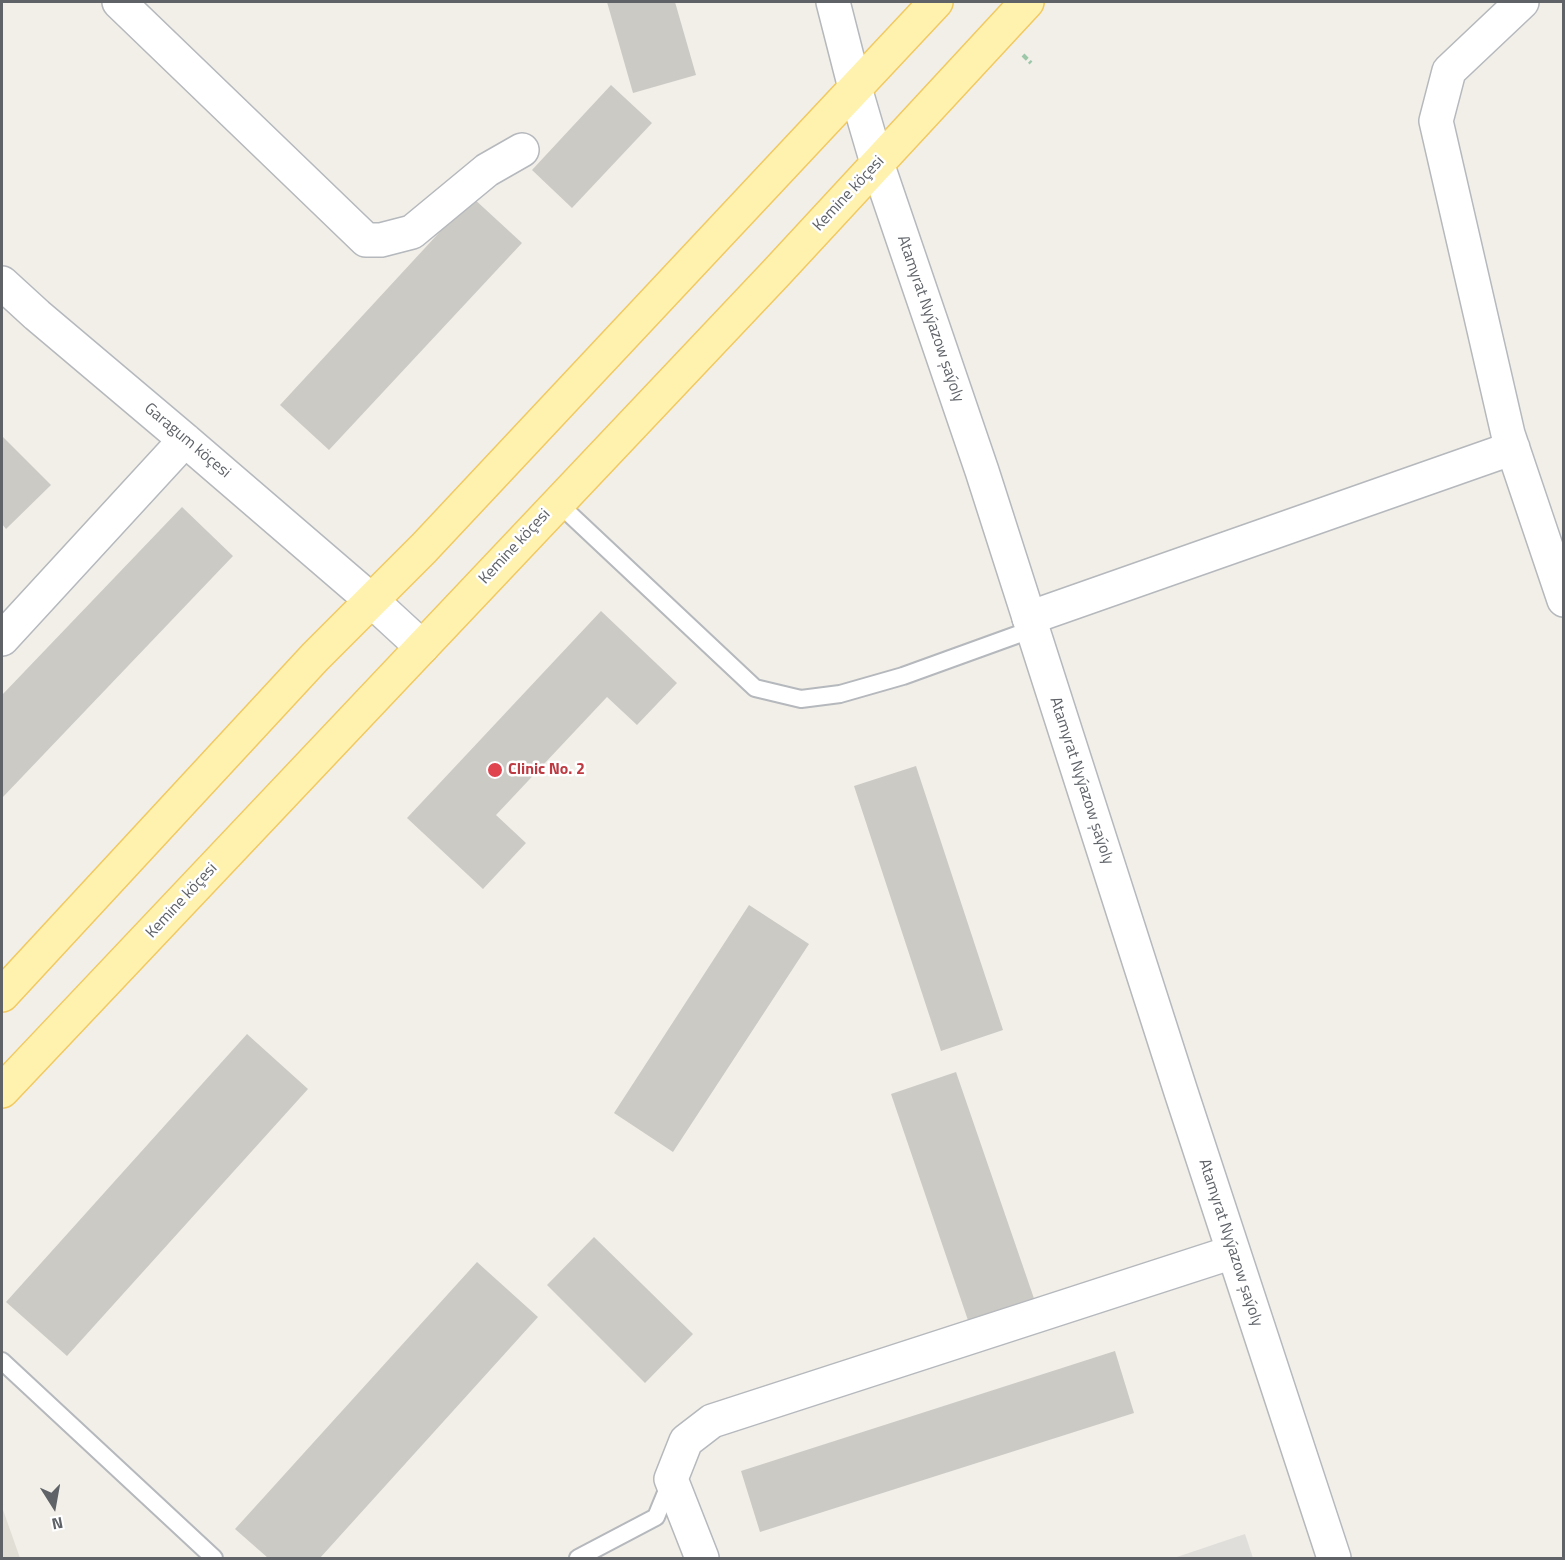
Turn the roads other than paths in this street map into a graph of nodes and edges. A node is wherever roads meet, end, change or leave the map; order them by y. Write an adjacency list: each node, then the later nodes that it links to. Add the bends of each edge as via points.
1 (119, 2): 7 (street, via 366,240 412,232 487,170)
2 (833, 2): 6 (street, Atamyrat Nyýazow şaýoly)
3 (936, 2): 6 (main road)
4 (1027, 2): 8 (main road, Kemine köçesi)
5 (1522, 2): 11 (street, via 1449,71 1436,121)
6 (855, 88): 8 (street, Atamyrat Nyýazow şaýoly); 13 (main road)
7 (522, 150)
8 (877, 163): 12 (main road, Kemine köçesi); 15 (street, Atamyrat Nyýazow şaýoly)
9 (2, 283): 10 (street, Garagum köçesi)
10 (185, 440): 13 (street, Garagum köçesi); 16 (street)
11 (1513, 448): 14 (street); 15 (street)
12 (558, 503): 15 (lane, via 755,688 801,699 840,694 903,676); 17 (main road, Kemine köçesi)
13 (371, 600): 17 (street, Garagum köçesi); 18 (main road)
14 (1563, 600)
15 (1031, 624): 20 (street, Atamyrat Nyýazow şaýoly)
16 (2, 639)
17 (422, 647): 19 (main road, Kemine köçesi)
18 (2, 995)
19 (2, 1091)
20 (1233, 1252): 22 (street, via 712,1421 686,1442); 26 (street, Atamyrat Nyýazow şaýoly)
21 (2, 1361): 23 (lane)
22 (671, 1479): 24 (lane, via 656,1517); 25 (street)
23 (214, 1558)
24 (578, 1558)
25 (702, 1558)
26 (1334, 1558)

